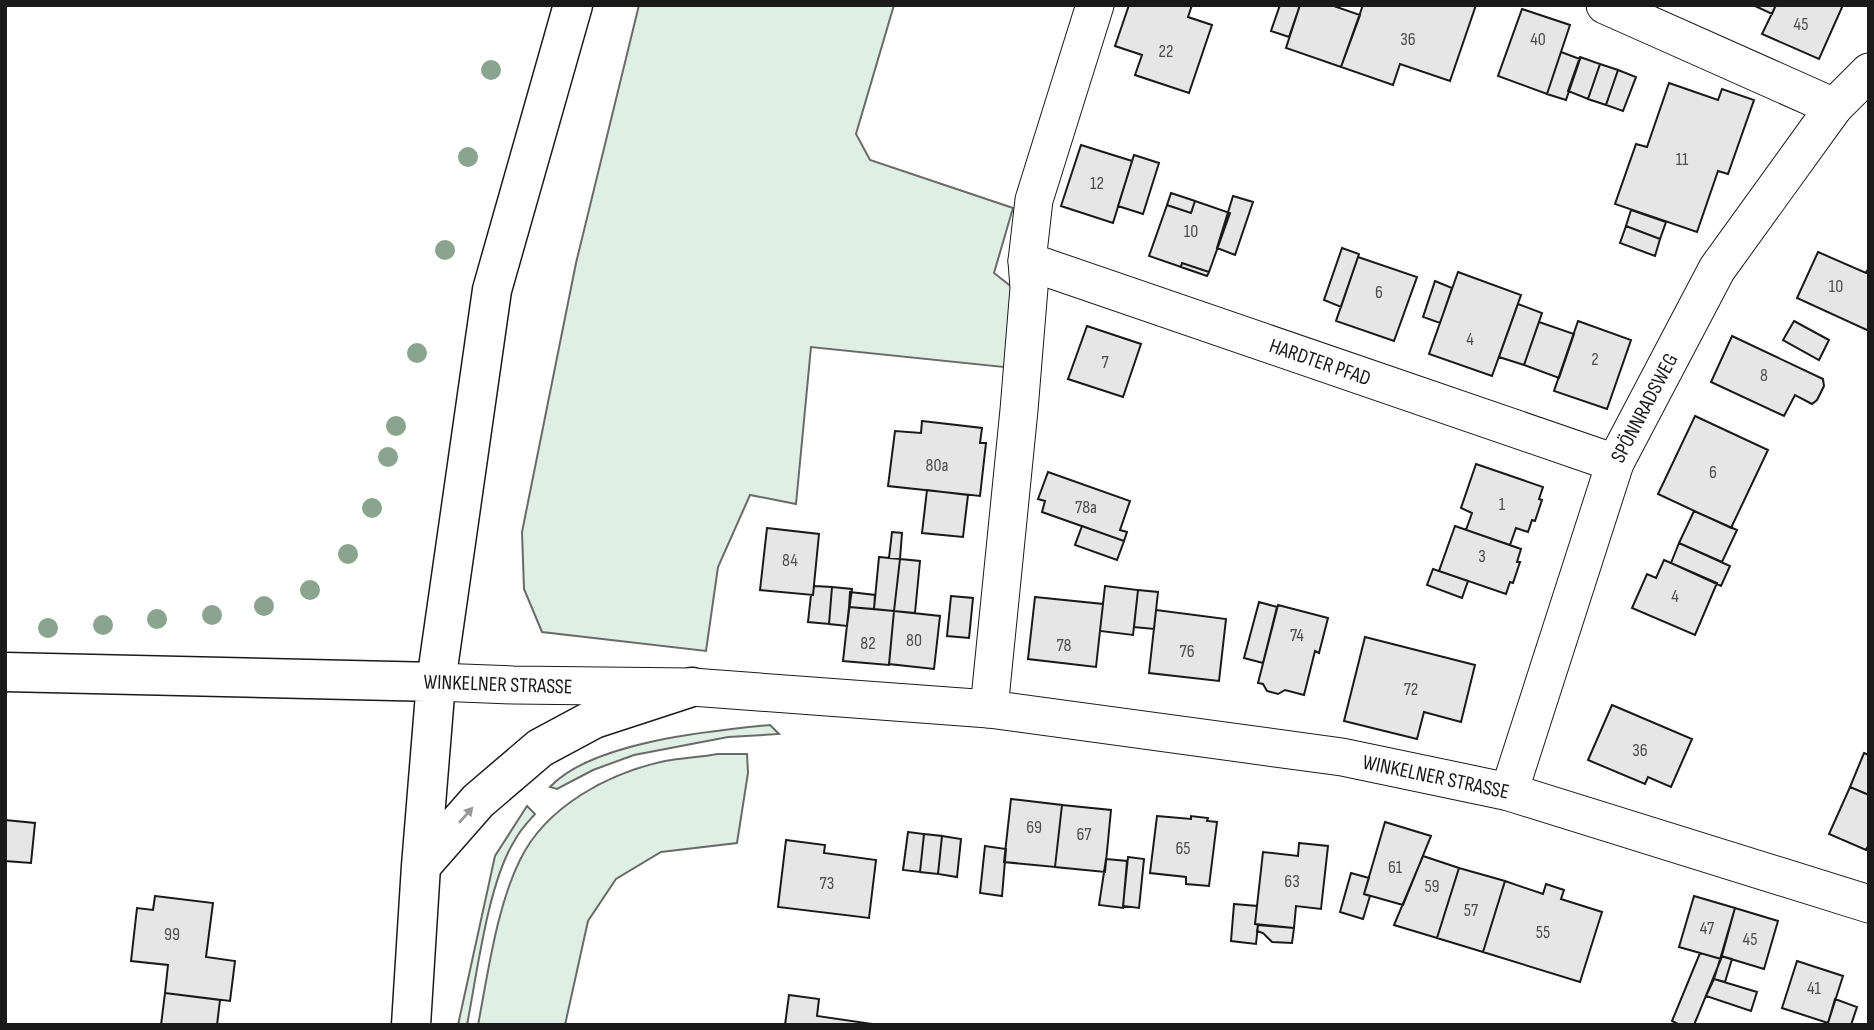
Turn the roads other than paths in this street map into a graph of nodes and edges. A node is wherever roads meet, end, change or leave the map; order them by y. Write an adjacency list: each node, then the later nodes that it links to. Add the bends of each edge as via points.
1 (573, 5): 9 (main road, via 492,290)
2 (1095, 5): 6 (street, via 1034,200)
3 (1605, 5): 5 (street)
4 (1869, 72): 5 (street, SPÖNNRADSWEG)
5 (1835, 107): 7 (street, SPÖNNRADSWEG, via 1717,269)
6 (1027, 261): 7 (street, HARDTER PFAD); 11 (street, via 1019,410)
7 (1615, 463): 12 (street, SPÖNNRADSWEG)
8 (5, 672): 9 (main road, WINKELNER STRASSE)
9 (436, 682): 10 (street, WINKELNER STRASSE); 13 (main road)
10 (692, 687): 11 (street, WINKELNER STRASSE); 13 (main road, one-way to 10, via 478,801 540,748 594,719)
11 (989, 709): 12 (street, WINKELNER STRASSE, via 1342,757)
12 (1509, 792): 14 (street, WINKELNER STRASSE)
13 (421, 866): 15 (main road)
14 (1869, 904)
15 (411, 1025)

